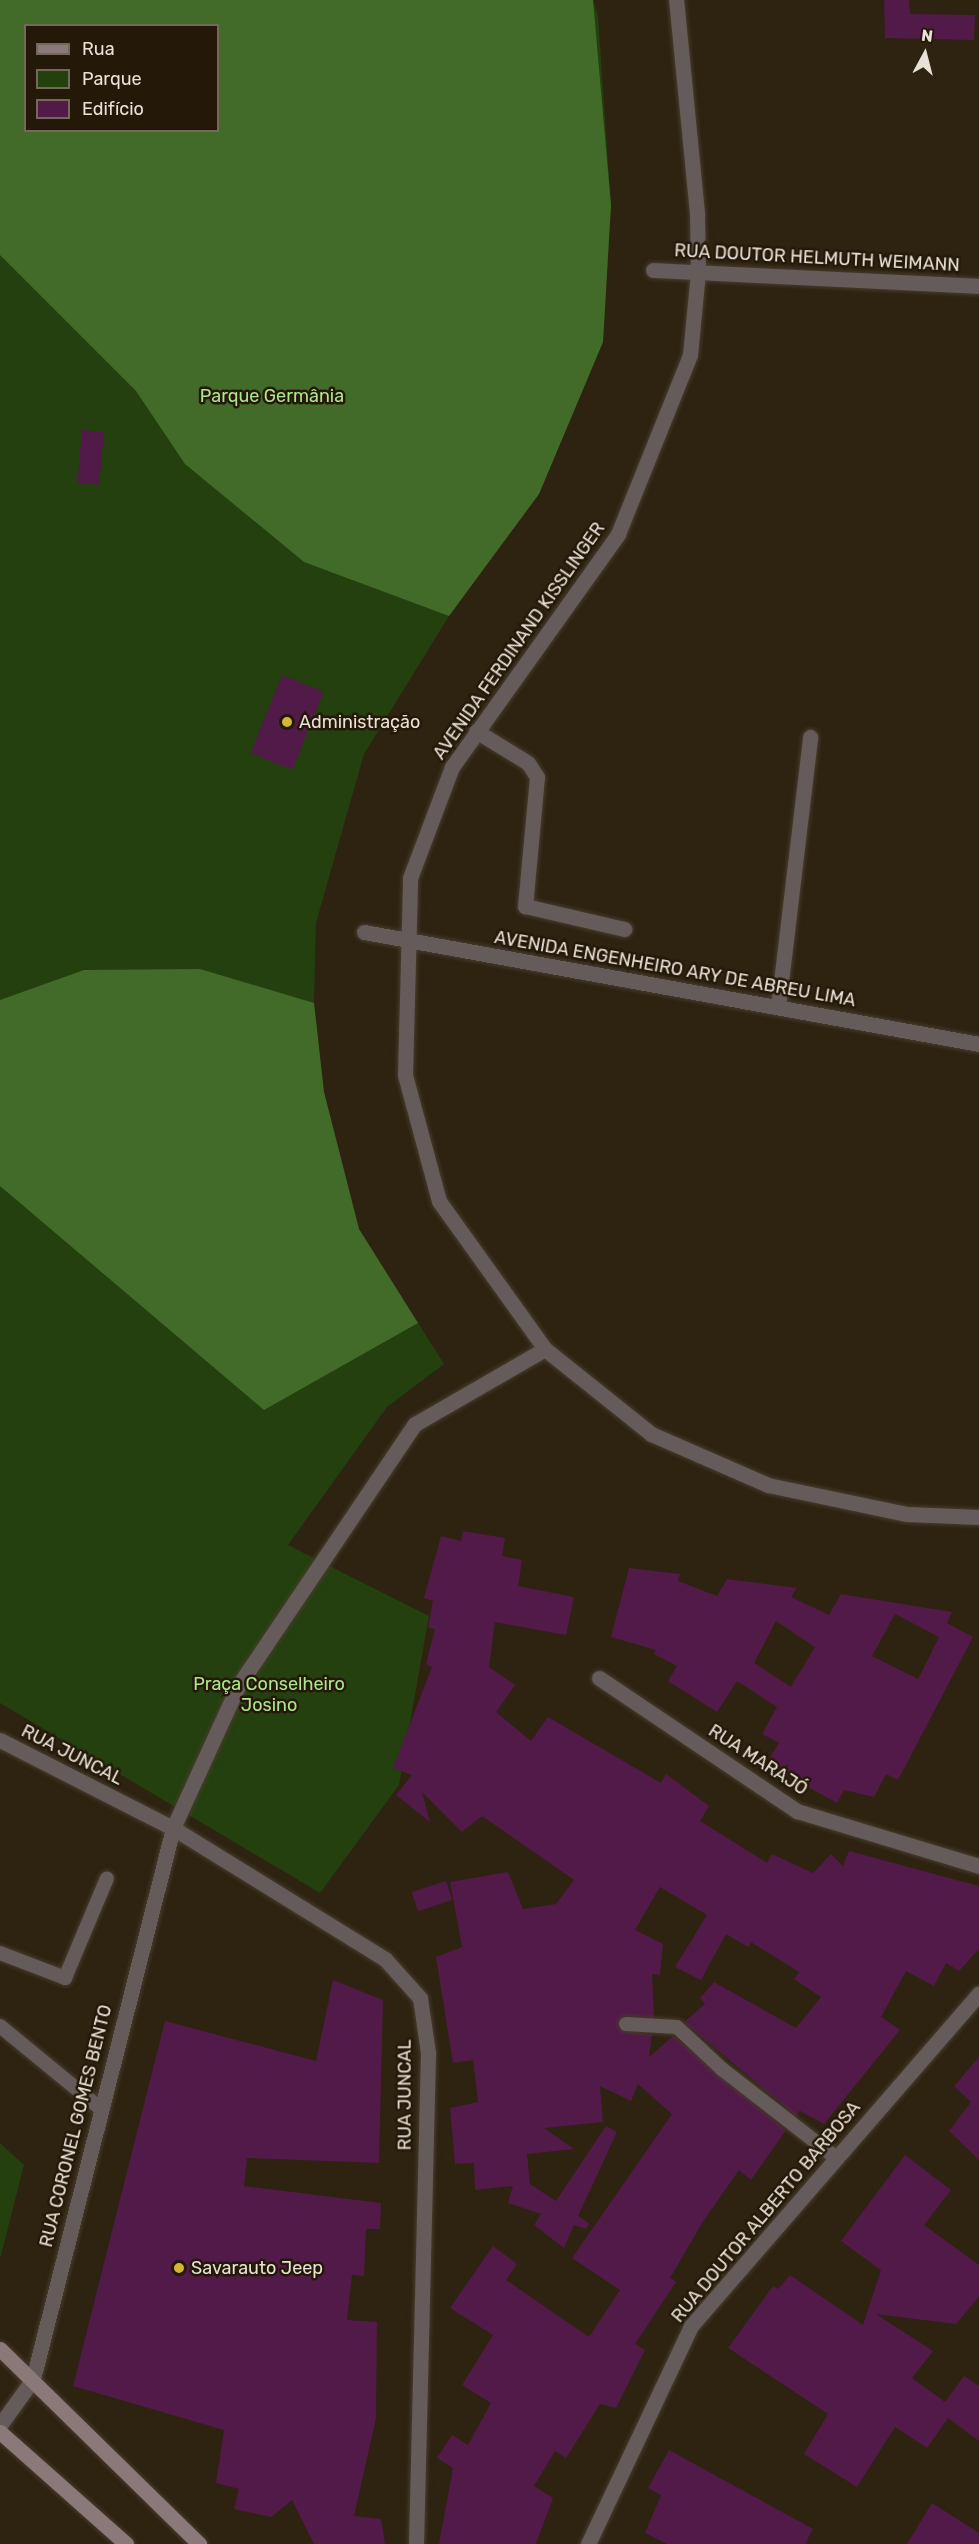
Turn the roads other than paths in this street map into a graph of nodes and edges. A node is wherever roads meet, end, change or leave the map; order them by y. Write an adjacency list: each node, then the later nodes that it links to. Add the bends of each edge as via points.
1 (676, 0): 3 (street, AVENIDA FERDINAND KISSLINGER)
2 (653, 270): 3 (street, RUA DOUTOR HELMUTH WEIMANN)
3 (698, 272): 4 (street, RUA DOUTOR HELMUTH WEIMANN); 5 (street, AVENIDA FERDINAND KISSLINGER, via 690,355 618,534)
4 (979, 286)
5 (476, 731): 7 (street, via 528,763 537,777 525,906); 9 (street, AVENIDA FERDINAND KISSLINGER, via 452,767 410,878)
6 (810, 737): 10 (street)
7 (624, 929)
8 (364, 932): 9 (street, AVENIDA ENGENHEIRO ARY DE ABREU LIMA)
9 (408, 940): 10 (street, AVENIDA ENGENHEIRO ARY DE ABREU LIMA); 12 (street, AVENIDA FERDINAND KISSLINGER, via 405,1076 439,1201)
10 (777, 1007): 11 (street, AVENIDA ENGENHEIRO ARY DE ABREU LIMA)
11 (979, 1044)
12 (545, 1349): 13 (street, AVENIDA FERDINAND KISSLINGER, via 651,1434 768,1485 842,1504); 16 (street, RUA CORONEL GOMES BENTO, via 415,1424 238,1686)
13 (973, 1517)
14 (599, 1678): 17 (street, RUA MARAJÓ, via 797,1811)
15 (0, 1740): 16 (street, RUA JUNCAL)
16 (173, 1828): 23 (street, RUA CORONEL GOMES BENTO); 31 (street, RUA JUNCAL, via 385,1959 420,1998 428,2053)
17 (979, 1866)
18 (107, 1878): 19 (lane, via 65,1978)
19 (0, 1953)
20 (979, 1994): 24 (street, RUA DOUTOR ALBERTO BARBOSA)
21 (626, 2024): 24 (lane, via 677,2026 722,2069)
22 (0, 2026): 23 (lane)
23 (100, 2108): 26 (street, RUA CORONEL GOMES BENTO)
24 (836, 2157): 32 (street, RUA DOUTOR ALBERTO BARBOSA, via 691,2326)
25 (0, 2349): 26 (main road)
26 (33, 2379): 27 (street, RUA CORONEL GOMES BENTO); 30 (main road)
27 (0, 2425)
28 (0, 2432): 29 (main road)
29 (118, 2541)
30 (199, 2544)
31 (416, 2544)
32 (588, 2544)

